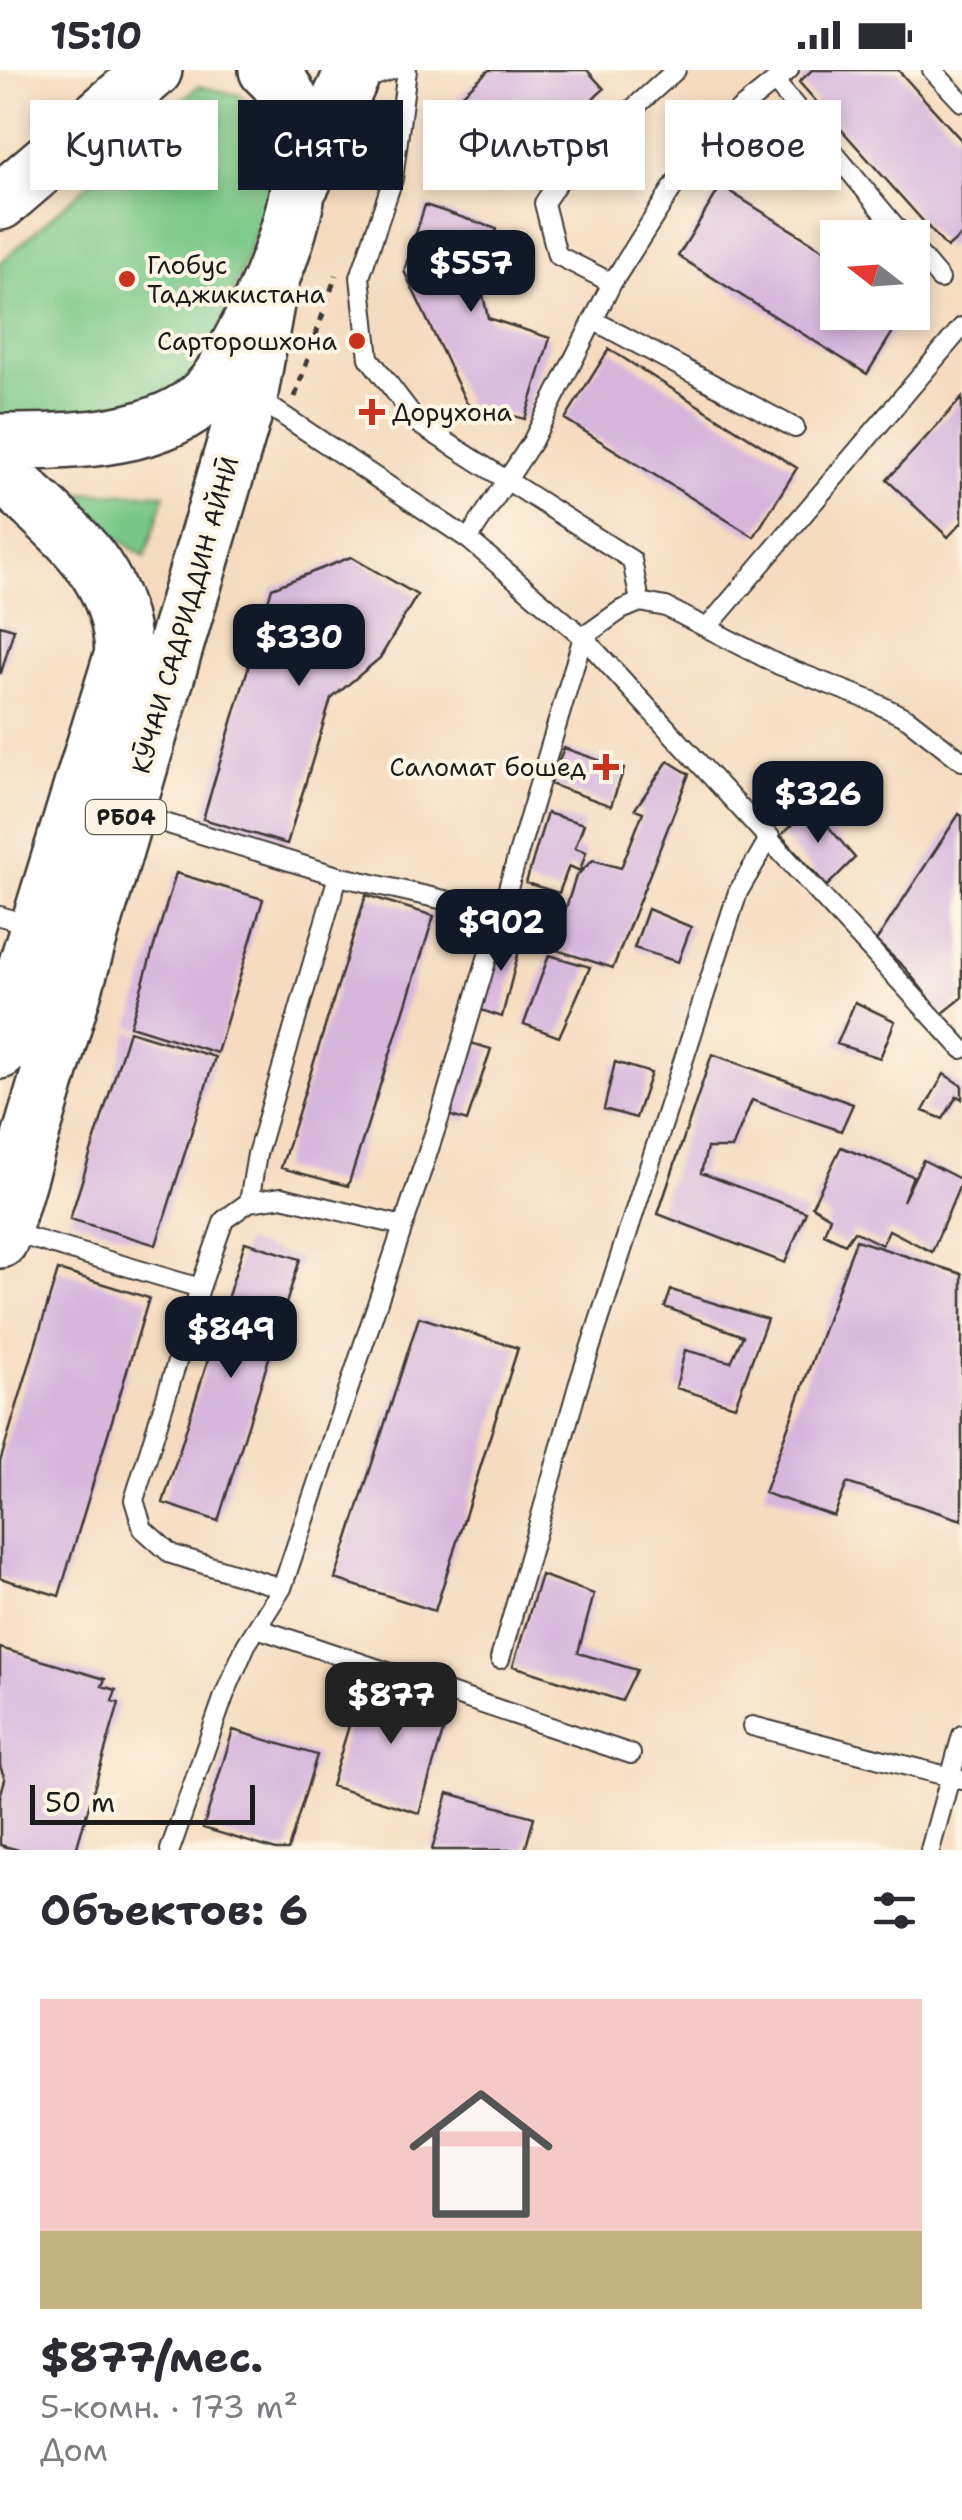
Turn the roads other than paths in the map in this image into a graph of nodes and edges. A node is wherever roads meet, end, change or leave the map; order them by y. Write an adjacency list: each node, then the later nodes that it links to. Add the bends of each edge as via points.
1 (154, 70): 12 (highway)
2 (267, 70): 8 (highway, РБ04)
3 (406, 70): 24 (lane, via 393,179 360,277 369,358 420,425)
4 (676, 70): 16 (lane, via 568,167 544,204 557,256)
5 (932, 70): 10 (lane)
6 (364, 75): 9 (highway, РБ04)
7 (783, 76): 13 (lane); 16 (lane, via 706,137)
8 (291, 100)
9 (350, 100)
10 (962, 102)
11 (300, 190): 17 (highway, РБ04)
12 (0, 202)
13 (891, 220)
14 (930, 268): 15 (lane)
15 (940, 280)
16 (612, 283): 18 (lane)
17 (268, 293): 20 (highway, РБ04); 22 (highway, РБ04, via 219,380 179,414 101,437)
18 (593, 320): 21 (lane); 24 (lane)
19 (962, 327): 27 (lane)
20 (250, 393): 25 (lane); 30 (highway, КӮЧАИ САДРИДДИН АЙНӢ / РБ04)
21 (795, 428)
22 (0, 442)
23 (0, 470): 34 (highway, КӮЧАИ САДРИДДИН АЙНӢ / РБ04, via 99,571 122,624 123,654)
24 (506, 481): 25 (lane); 26 (lane, via 632,560)
25 (468, 540): 28 (lane)
26 (640, 602): 27 (lane); 28 (lane)
27 (707, 628): 29 (lane, via 884,707)
28 (583, 637): 31 (lane); 33 (lane)
29 (962, 761)
30 (127, 812): 32 (lane); 34 (highway, КӮЧАИ САДРИДДИН АЙНӢ / РБ04)
31 (770, 837): 35 (lane); 43 (lane, via 738,892 578,1386)
32 (338, 876): 33 (lane); 37 (lane, via 256,1154)
33 (502, 913): 38 (lane)
34 (51, 931): 36 (highway, КӮЧАИ САДРИДДИН АЙНӢ / РБ04); 39 (highway, КӮЧАИ САДРИДДИН АЙНӢ / РБ04)
35 (962, 1049)
36 (0, 1051)
37 (249, 1202): 38 (lane, via 282,1197); 40 (lane, via 224,1220)
38 (403, 1226): 41 (lane)
39 (1, 1233): 40 (lane)
40 (200, 1288): 41 (lane, via 134,1500 143,1530 171,1554)
41 (282, 1588): 42 (lane)
42 (257, 1628): 46 (lane); 48 (lane, via 224,1696)
43 (500, 1660)
44 (752, 1726): 47 (lane)
45 (962, 1735): 47 (lane)
46 (630, 1754)
47 (956, 1778): 49 (lane)
48 (170, 1850)
49 (930, 1850)

